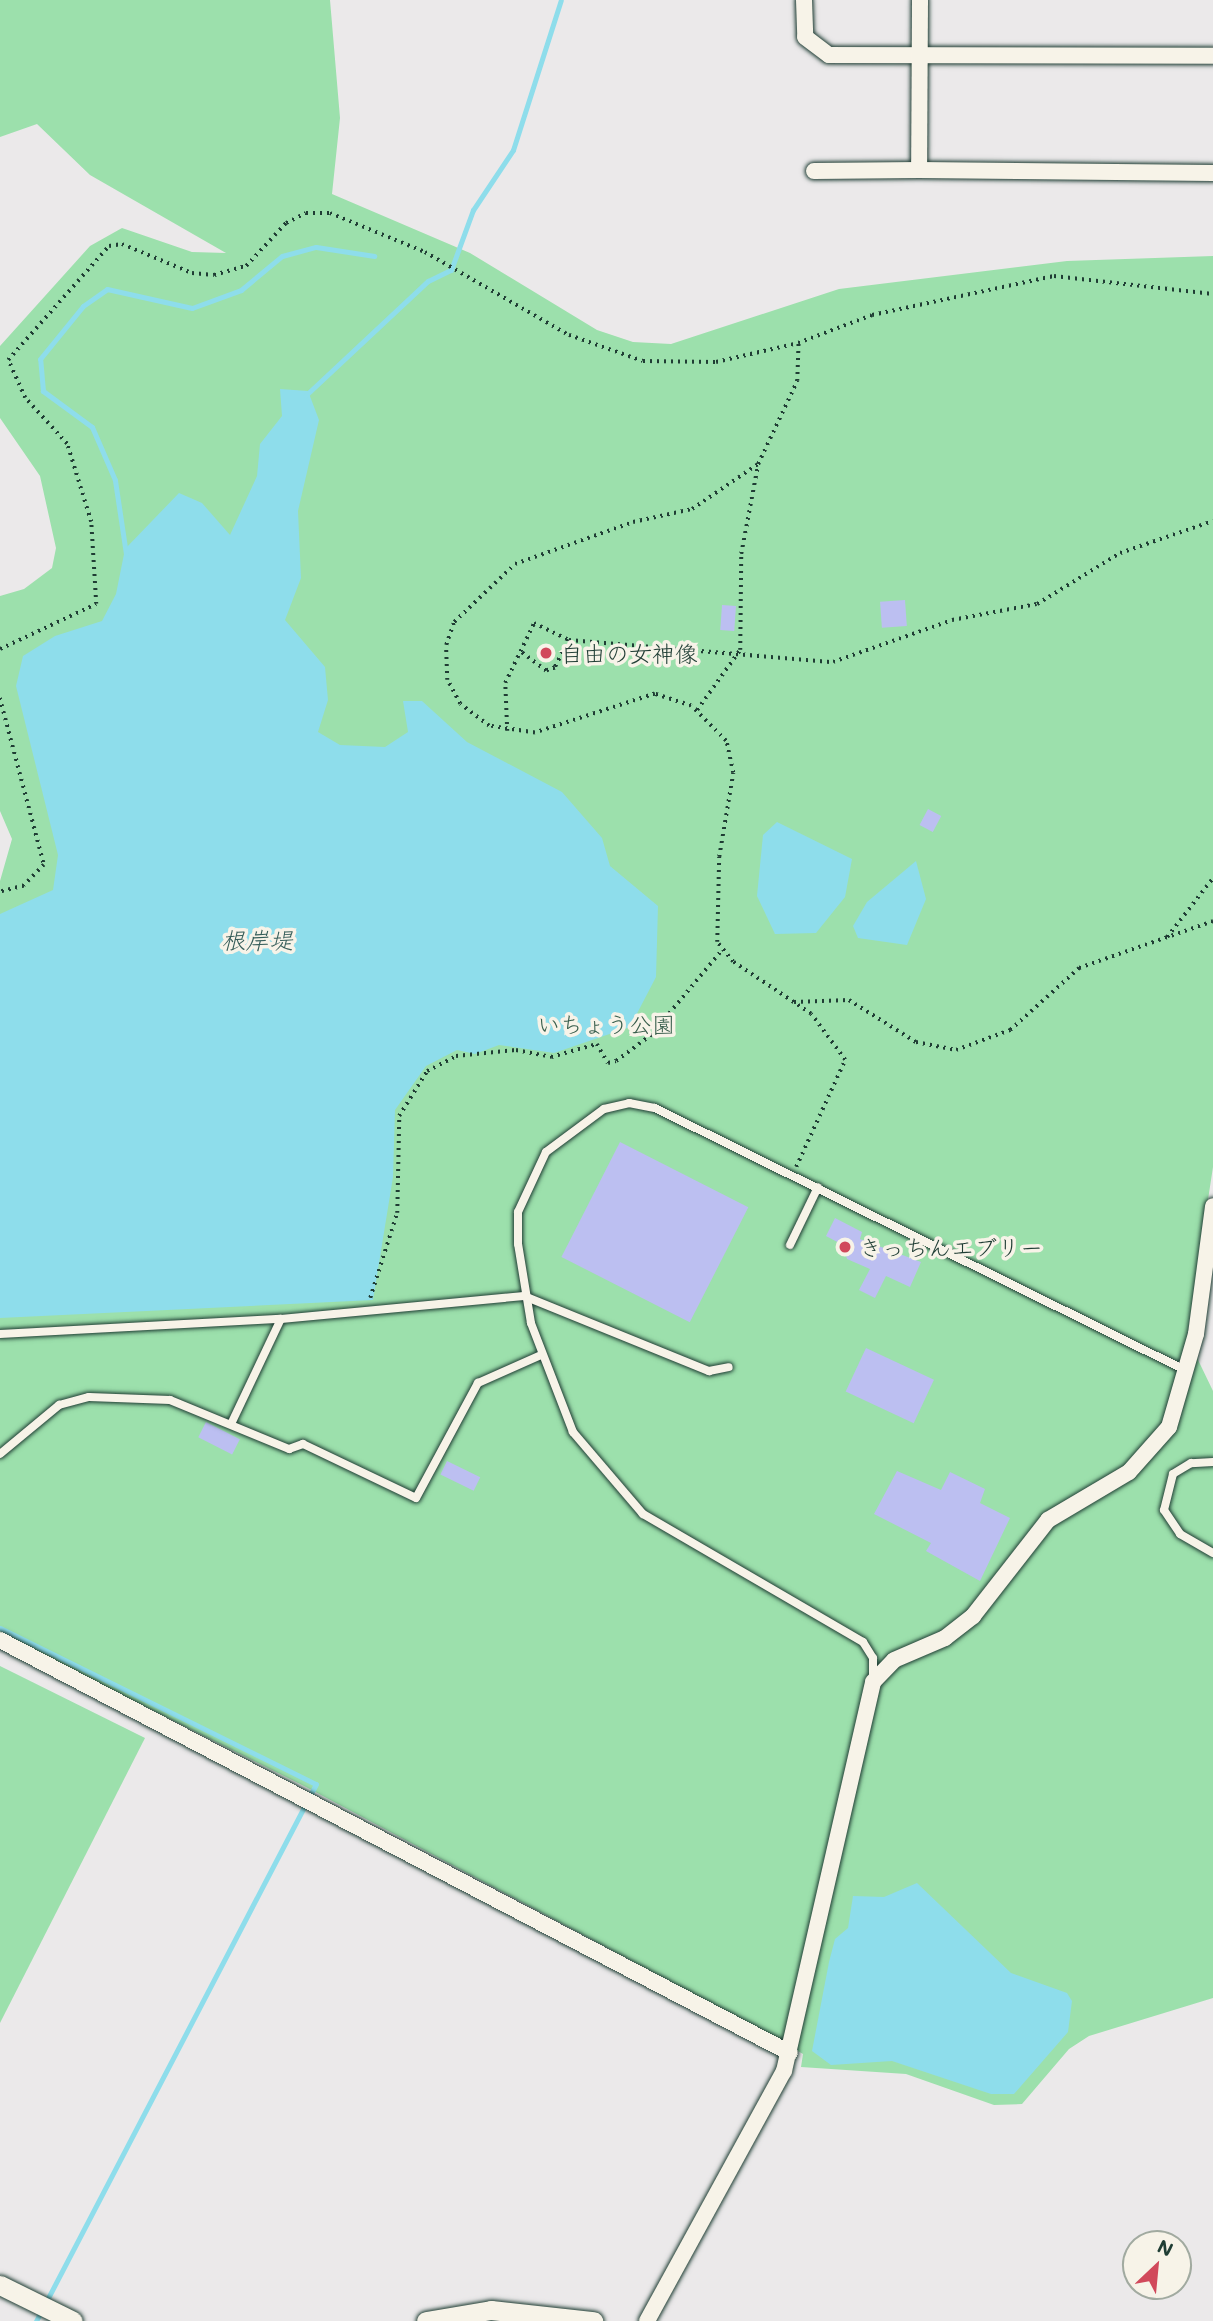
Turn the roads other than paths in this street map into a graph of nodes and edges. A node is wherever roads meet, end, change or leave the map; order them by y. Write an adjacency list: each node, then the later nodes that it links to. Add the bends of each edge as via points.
1 (804, 0): 3 (street, via 805,37 829,55)
2 (920, 0): 3 (street)
3 (920, 55): 4 (street); 5 (street)
4 (1213, 56)
5 (919, 170): 6 (street); 7 (street)
6 (814, 172)
7 (1213, 173)
8 (818, 1187): 10 (lane); 11 (lane, via 655,1108 629,1103 604,1109 547,1152 531,1175 518,1212); 16 (lane)
9 (1213, 1206): 16 (street)
10 (790, 1245)
11 (524, 1296): 12 (lane); 14 (lane); 15 (lane, via 709,1371)
12 (281, 1319): 13 (lane); 17 (lane)
13 (0, 1334)
14 (541, 1354): 17 (lane, via 478,1383 416,1499 303,1444 289,1449); 22 (lane, via 573,1432 643,1514 863,1642 873,1658)
15 (729, 1367)
16 (1188, 1372): 22 (street, via 1180,1406 1151,1451 1129,1472 1066,1505 973,1616 945,1637 894,1660)
17 (232, 1422): 18 (lane, via 170,1400 89,1397 58,1405)
18 (0, 1454)
19 (1213, 1462): 20 (lane, via 1191,1463 1173,1474 1164,1510 1180,1534)
20 (1213, 1553)
21 (0, 1640): 23 (street)
22 (873, 1682): 23 (street)
23 (790, 2053): 28 (street)
24 (0, 2284): 25 (street)
25 (73, 2321)
26 (426, 2321): 27 (street, via 491,2309)
27 (593, 2321)
28 (647, 2321)

